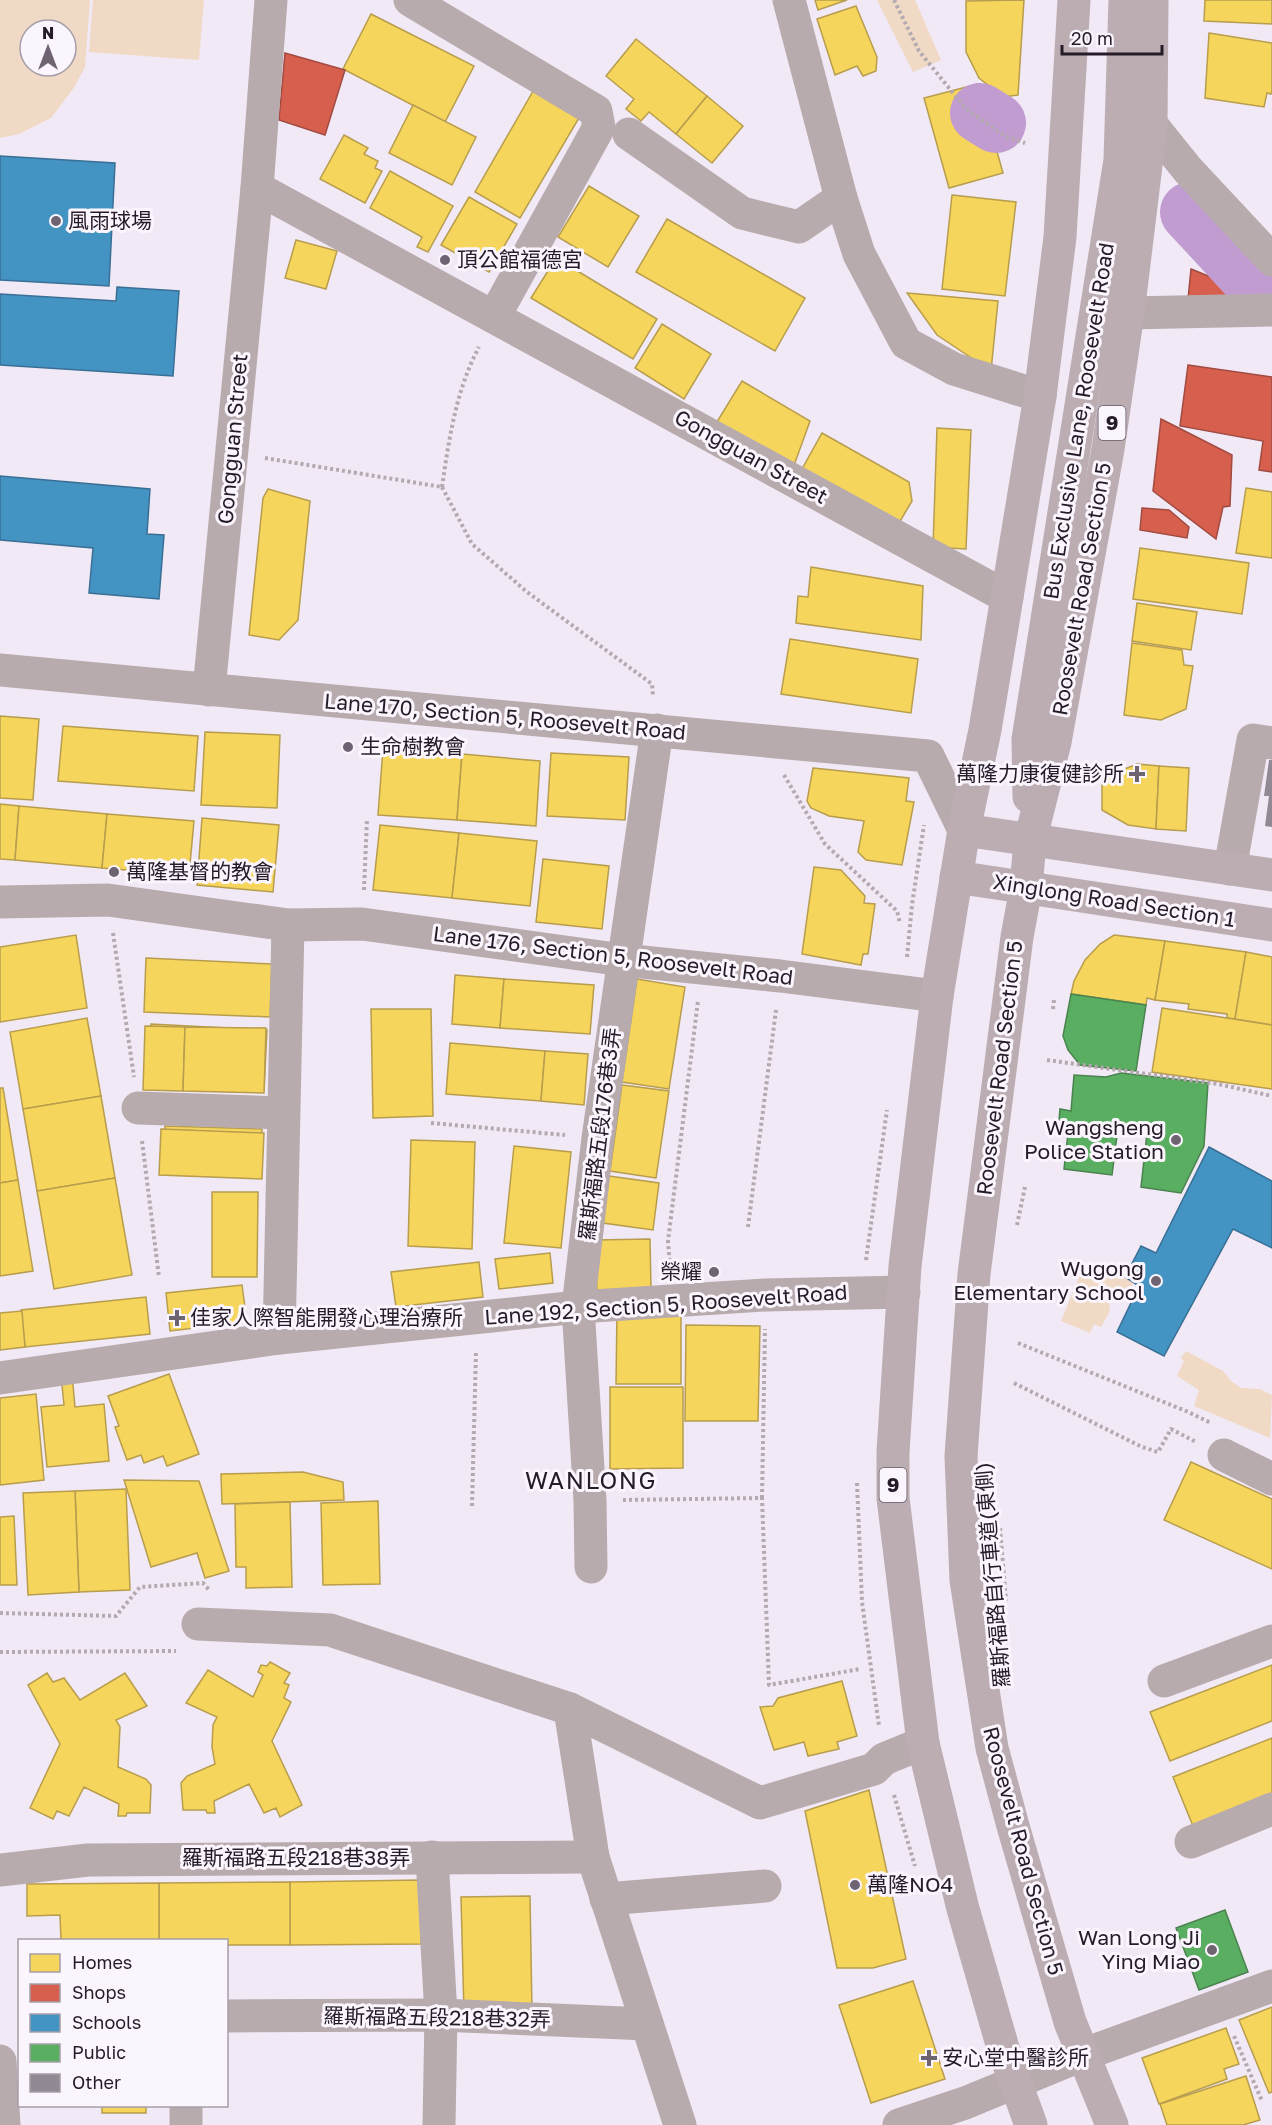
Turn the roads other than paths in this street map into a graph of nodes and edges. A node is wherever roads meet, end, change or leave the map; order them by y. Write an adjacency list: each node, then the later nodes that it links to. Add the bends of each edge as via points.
1 (271, 0): 9 (street, Gongguan Street)
2 (410, 0): 14 (street, via 596,111 599,127)
3 (789, 0): 10 (street)
4 (1074, 0): 15 (main road, 9, via 1060,237)
5 (1125, 0): 22 (main road, Bus Exclusive Lane, Roosevelt Road / 9, via 1120,160 1028,739)
6 (1152, 0): 7 (main road, Roosevelt Road Section 5 / 9)
7 (1151, 124): 11 (street); 13 (main road, Roosevelt Road Section 5 / 9)
8 (629, 134): 10 (street, via 742,213 799,227)
9 (257, 188): 14 (street, Gongguan Street); 18 (street, Gongguan Street)
10 (841, 198): 15 (street, via 859,254 906,343 954,369)
11 (1272, 261)
12 (1272, 310): 13 (street)
13 (1128, 313): 22 (main road, Roosevelt Road Section 5 / 9, via 1108,449 1055,742)
14 (494, 317): 16 (street, Gongguan Street)
15 (1040, 396): 16 (main road, 9)
16 (1007, 597): 21 (main road, 9)
17 (0, 670): 18 (street, Lane 170, Section 5, Roosevelt Road)
18 (209, 690): 19 (street, Lane 170, Section 5, Roosevelt Road)
19 (657, 730): 21 (street, Lane 170, Section 5, Roosevelt Road, via 928,756); 30 (street, 羅斯福路五段176巷3弄)
20 (1272, 743): 23 (street, via 1253,741)
21 (964, 830): 22 (main road); 25 (main road, 9)
22 (1030, 841): 23 (main road); 26 (main road, Roosevelt Road Section 5 / 9)
23 (1230, 869): 24 (main road)
24 (1272, 875)
25 (956, 877): 26 (main road, Xinglong Road Section 1); 31 (main road, 9)
26 (1026, 888): 29 (main road, Xinglong Road Section 1); 57 (main road, Roosevelt Road Section 5 / 9, via 974,1274 961,1456 966,1580 992,1748)
27 (0, 902): 28 (street, Lane 176, Section 5, Roosevelt Road, via 108,900)
28 (288, 925): 30 (street, Lane 176, Section 5, Roosevelt Road, via 362,924); 33 (street)
29 (1272, 925)
30 (623, 960): 31 (street, Lane 176, Section 5, Roosevelt Road); 35 (street, 羅斯福路五段176巷3弄)
31 (937, 996): 34 (main road, 9)
32 (138, 1108): 33 (street)
33 (283, 1113): 36 (street)
34 (904, 1292): 35 (street, Lane 192, Section 5, Roosevelt Road, via 765,1295); 45 (main road, 9, via 893,1498)
35 (578, 1307): 36 (street, Lane 192, Section 5, Roosevelt Road); 40 (street, 羅斯福路五段176巷3弄)
36 (279, 1338): 37 (street, Lane 192, Section 5, Roosevelt Road)
37 (0, 1378)
38 (1224, 1455): 39 (street)
39 (1272, 1479)
40 (591, 1567)
41 (198, 1624): 44 (street, via 330,1630)
42 (1272, 1641): 43 (street)
43 (1164, 1680)
44 (570, 1709): 45 (street, via 760,1803 874,1769 884,1759); 49 (street)
45 (923, 1743): 59 (main road, 9, via 963,1909)
46 (1272, 1809): 47 (street)
47 (1191, 1842)
48 (432, 1857): 49 (street, 羅斯福路五段218巷38弄); 50 (street, 羅斯福路五段218巷38弄, via 88,1860); 54 (street)
49 (593, 1857): 52 (street)
50 (0, 1870)
51 (765, 1886): 52 (street)
52 (606, 1899): 56 (street)
53 (1272, 1986): 57 (street)
54 (441, 2015): 55 (street, 羅斯福路五段218巷32弄); 56 (street, 羅斯福路五段218巷32弄); 63 (street)
55 (228, 2016)
56 (647, 2024): 64 (street)
57 (1082, 2055): 59 (street); 67 (main road, Roosevelt Road Section 5 / 9)
58 (0, 2061): 61 (street)
59 (1015, 2083): 65 (street); 66 (main road, 9)
60 (186, 2107): 62 (street)
61 (4, 2125)
62 (186, 2125)
63 (438, 2125)
64 (680, 2125)
65 (899, 2125)
66 (1031, 2125)
67 (1112, 2125)

